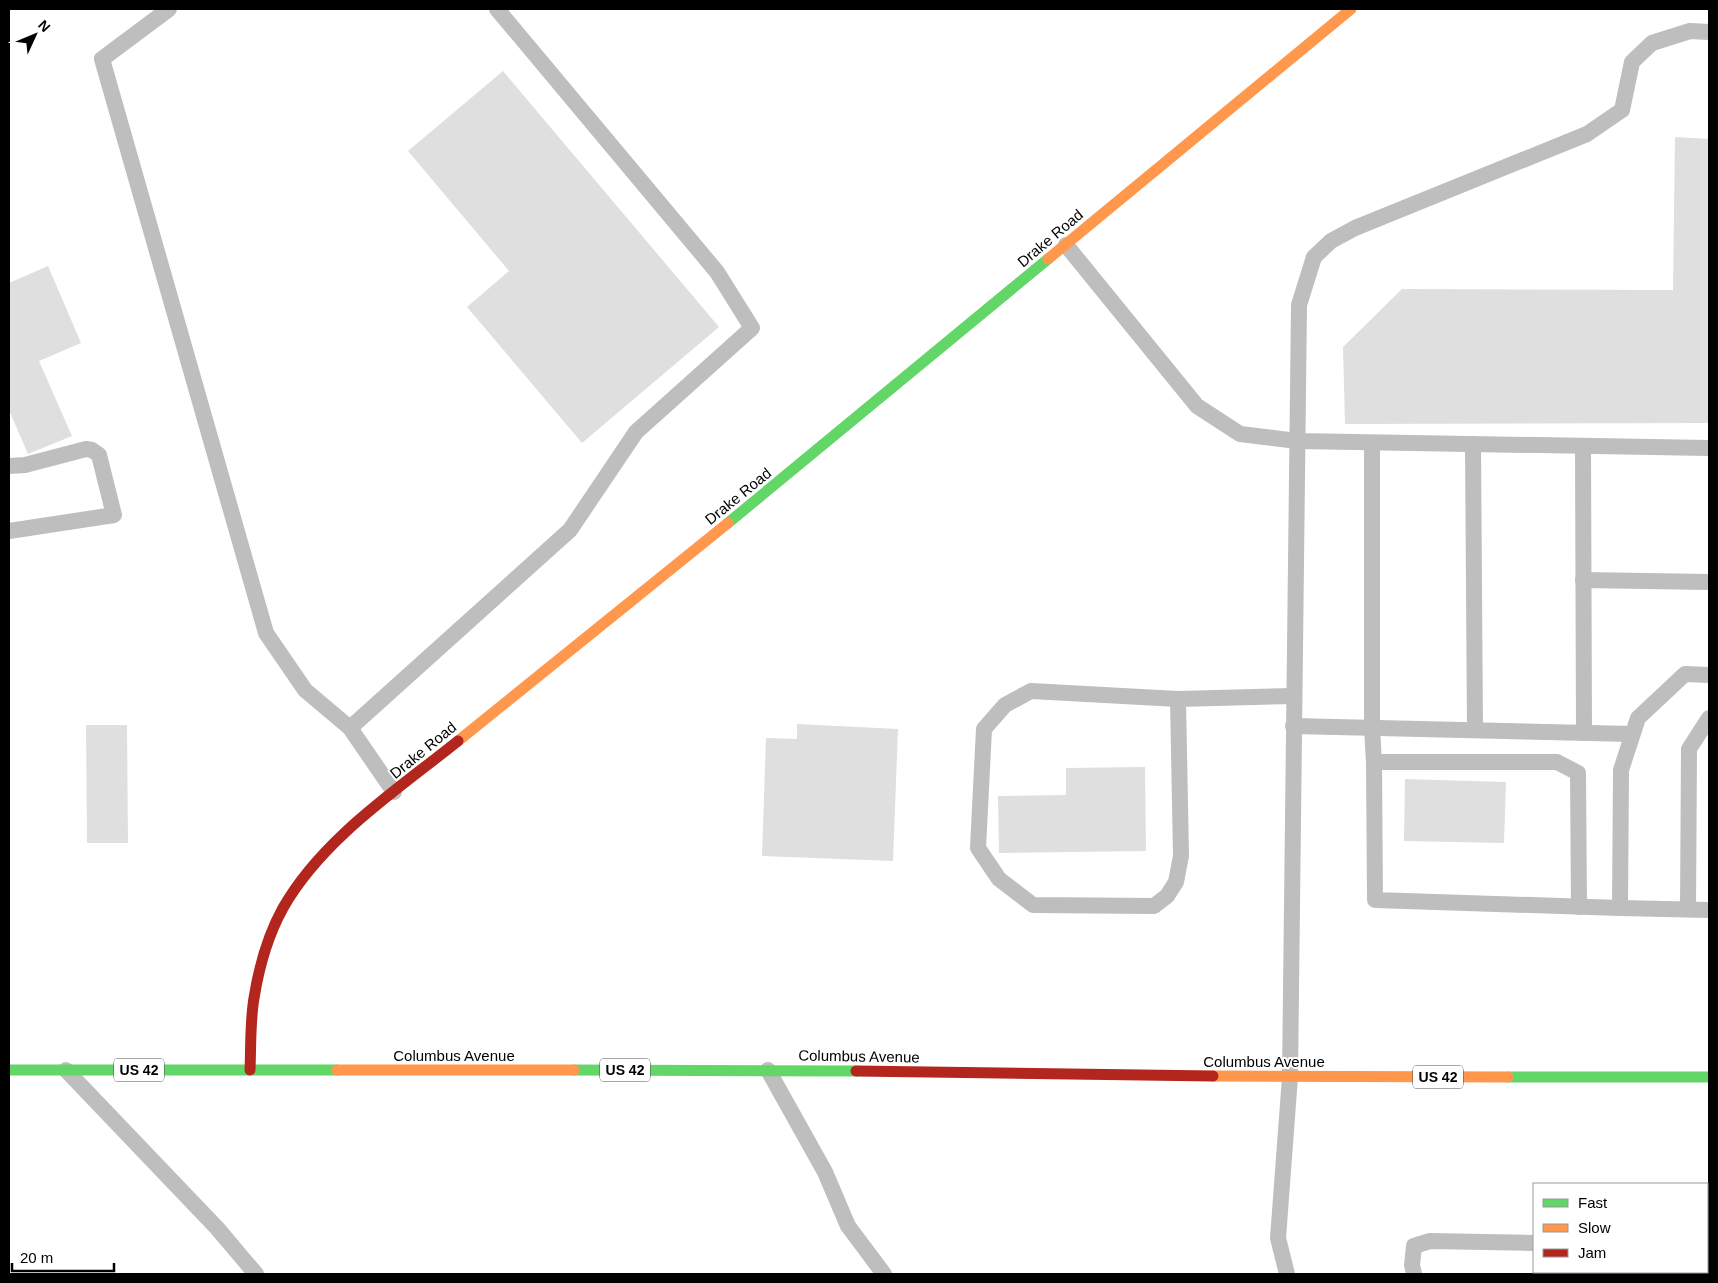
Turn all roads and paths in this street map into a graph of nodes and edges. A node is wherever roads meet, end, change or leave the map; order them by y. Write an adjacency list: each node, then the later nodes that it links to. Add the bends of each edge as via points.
1 (169, 9): 20 (lane, via 102,59 266,632 305,690)
2 (498, 9): 20 (lane, via 716,272 752,328 636,432 570,530)
3 (1351, 9): 5 (main road, Drake Road)
4 (1709, 32): 6 (lane, via 1690,32 1652,43 1632,62 1622,110 1587,134 1354,228 1331,241 1314,257 1298,305)
5 (1066, 245): 6 (lane, via 1197,406 1240,434); 26 (main road, Drake Road)
6 (1297, 441): 7 (lane); 16 (lane)
7 (1372, 443): 8 (lane); 21 (lane)
8 (1473, 444): 9 (lane); 22 (lane)
9 (1583, 446): 10 (lane); 13 (lane)
10 (1709, 448)
11 (9, 466): 12 (lane, via 92,450 99,455 114,515)
12 (9, 531)
13 (1583, 580): 14 (lane); 23 (lane)
14 (1709, 582)
15 (1709, 674): 24 (lane, via 1685,674 1638,718)
16 (1294, 696): 17 (lane); 19 (lane)
17 (1178, 699): 17 (lane, via 1032,691 1005,704 984,729 978,848 999,879 1033,905 1154,906 1167,896 1176,882 1181,856)
18 (1709, 718): 29 (lane, via 1689,749)
19 (1294, 726): 21 (lane); 35 (lane)
20 (350, 728): 26 (lane)
21 (1372, 728): 22 (lane); 25 (lane)
22 (1475, 730): 23 (lane)
23 (1584, 733): 24 (lane)
24 (1632, 734): 28 (lane, via 1621,770)
25 (1374, 762): 27 (lane, via 1557,762 1578,773); 27 (lane, via 1375,900)
26 (394, 792): 33 (main road, Drake Road, via 354,824 318,860 288,899 277,920 254,1000)
27 (1579, 907): 28 (lane)
28 (1620, 908): 29 (lane)
29 (1688, 909): 30 (lane)
30 (1709, 910)
31 (9, 1070): 32 (main road, Columbus Avenue / US 42)
32 (66, 1070): 33 (main road, Columbus Avenue / US 42); 38 (lane, via 217,1228)
33 (250, 1070): 34 (main road, Columbus Avenue / US 42)
34 (768, 1070): 35 (main road, Columbus Avenue / US 42); 39 (lane, via 825,1172 848,1226)
35 (1290, 1076): 36 (main road, Columbus Avenue / US 42); 40 (lane, via 1278,1238)
36 (1709, 1077)
37 (1533, 1243): 41 (lane, via 1430,1241 1414,1246)
38 (256, 1274)
39 (884, 1274)
40 (1287, 1274)
41 (1414, 1274)

